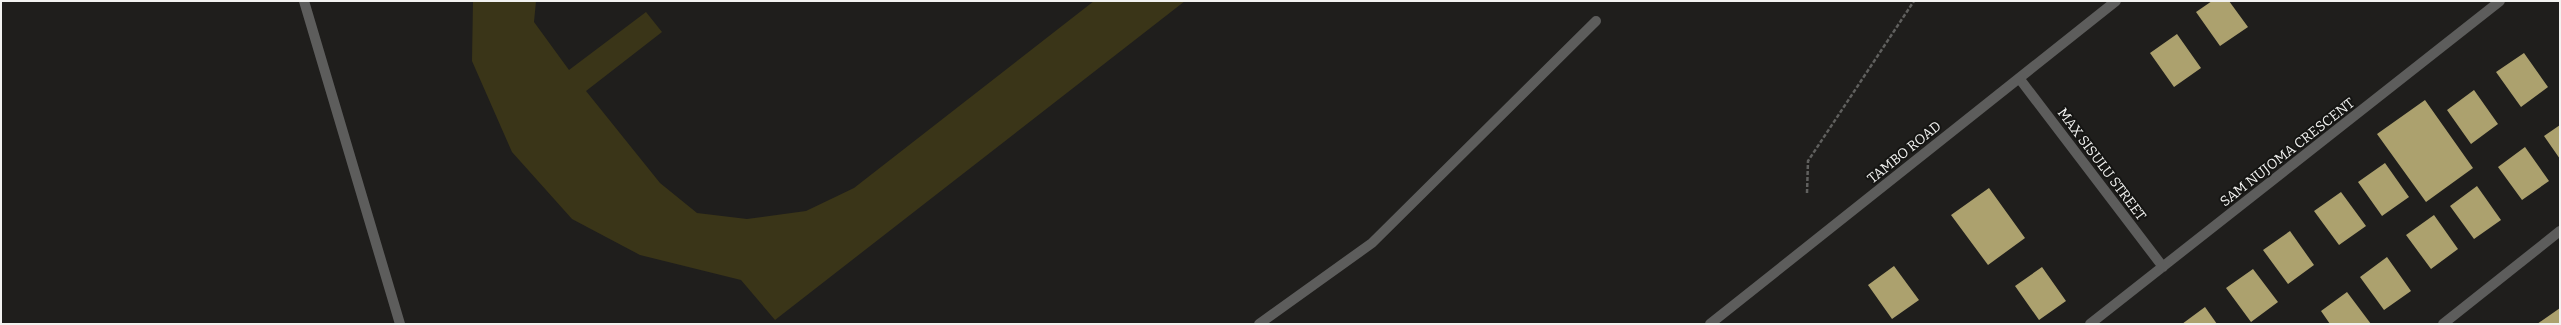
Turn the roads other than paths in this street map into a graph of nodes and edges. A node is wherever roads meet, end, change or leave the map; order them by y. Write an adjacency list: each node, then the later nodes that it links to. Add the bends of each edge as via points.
1 (304, 1): 8 (street)
2 (2116, 1): 5 (street, TAMBO ROAD)
3 (2500, 1): 7 (street, SAM NUJOMA CRESCENT)
4 (1596, 21): 9 (street, via 1372,243)
5 (2019, 78): 7 (street, MAX SISULU STREET); 10 (street, TAMBO ROAD)
6 (2560, 231): 12 (street)
7 (2162, 267): 11 (street, SAM NUJOMA CRESCENT)
8 (400, 324)
9 (1259, 324)
10 (1710, 324)
11 (2090, 324)
12 (2444, 324)

